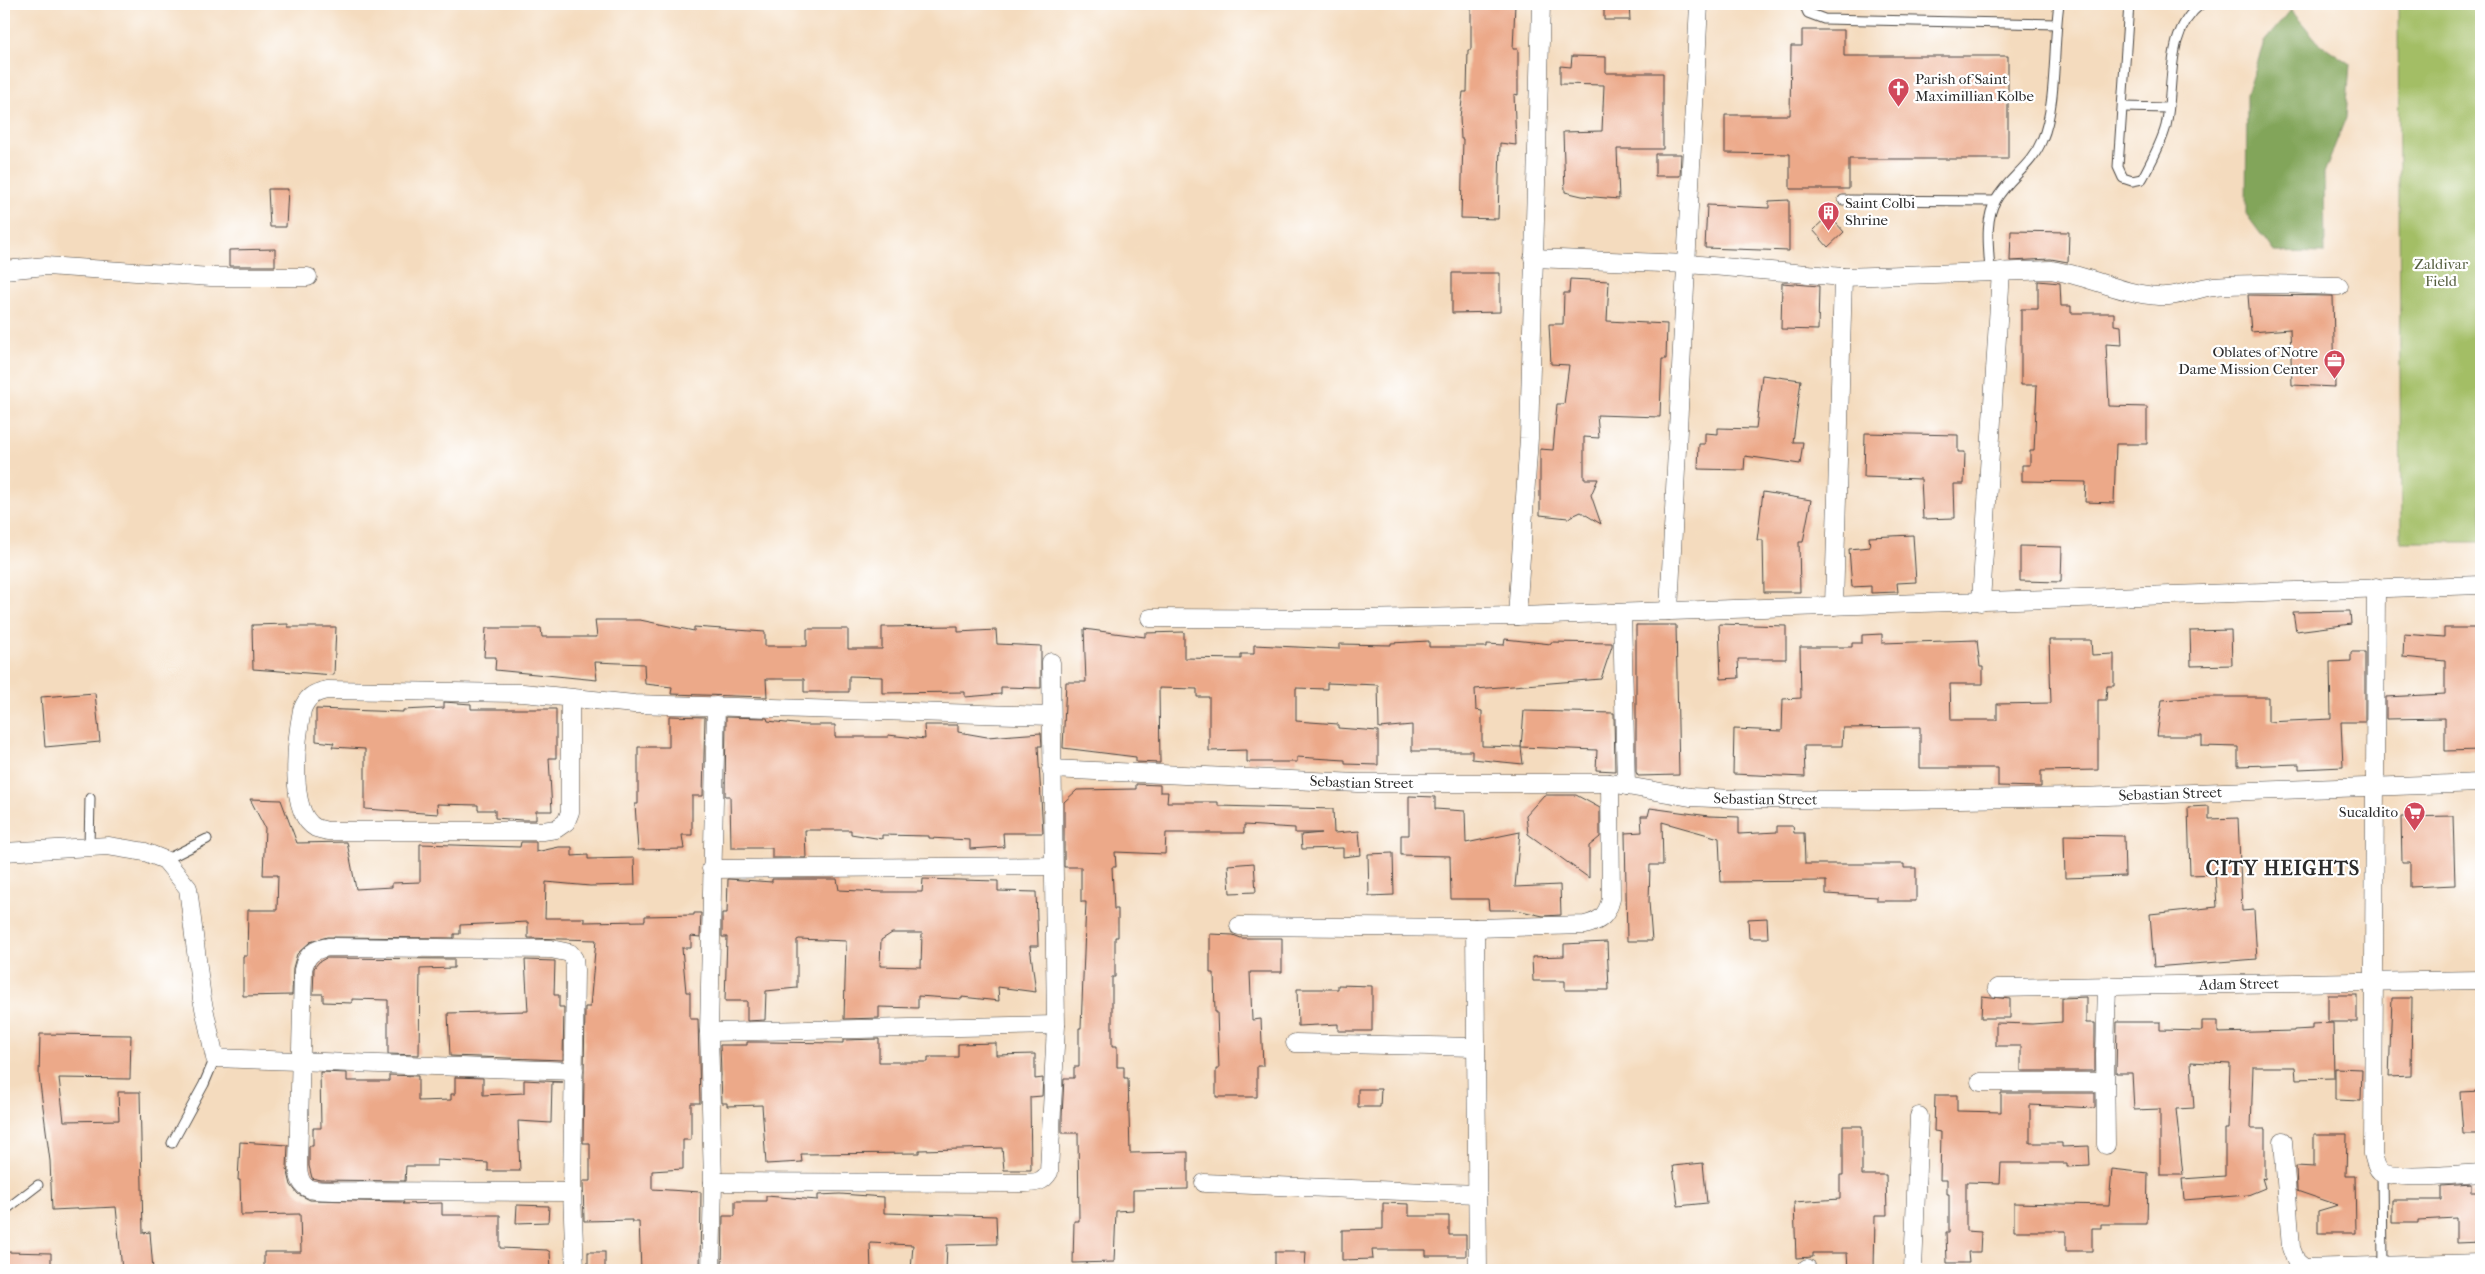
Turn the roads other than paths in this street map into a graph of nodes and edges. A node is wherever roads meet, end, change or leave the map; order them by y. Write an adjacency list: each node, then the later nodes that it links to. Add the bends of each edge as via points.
1 (1541, 4): 12 (street)
2 (1699, 4): 13 (street)
3 (1804, 4): 7 (lane, via 1808,13 1824,19)
4 (2059, 4): 7 (lane)
5 (2129, 4): 8 (lane)
6 (2202, 4): 9 (lane, via 2191,13 2176,42)
7 (2056, 24): 11 (lane, via 2050,112 2043,140 2029,165)
8 (2123, 107): 9 (lane); 9 (lane, via 2118,167 2124,178 2132,181 2142,179 2157,151 2166,126)
9 (2168, 108)
10 (1843, 200): 11 (lane)
11 (1995, 201): 15 (lane, via 1989,225)
12 (1532, 258): 13 (street); 25 (street, via 1529,438)
13 (1688, 264): 17 (street); 23 (street)
14 (4, 270): 16 (street, via 46,266 202,277)
15 (1996, 272): 17 (street); 18 (street, via 2051,270 2157,296 2172,296 2213,286); 21 (street)
16 (308, 277)
17 (1843, 277): 22 (street)
18 (2339, 286)
19 (2481, 585): 20 (street)
20 (2376, 587): 21 (street); 34 (street)
21 (1981, 602): 22 (street)
22 (1834, 606): 23 (street)
23 (1669, 611): 24 (street)
24 (1622, 613): 25 (street); 33 (street)
25 (1517, 616): 26 (street, via 1356,620)
26 (1150, 618)
27 (1051, 662): 30 (street)
28 (570, 699): 28 (street, via 570,812 566,822 556,830 327,831 315,827 306,818 300,804 296,778 300,722 306,700 314,693 327,690 497,692); 29 (street)
29 (716, 706): 30 (street); 41 (street)
30 (1051, 716): 31 (street)
31 (1051, 769): 33 (street, Sebastian Street, via 1358,783); 40 (street)
32 (2481, 784): 34 (street, Sebastian Street)
33 (1618, 785): 34 (street, Sebastian Street, via 1690,797 1896,800 2260,792); 43 (street, via 1611,899 1608,912 1602,918 1585,925)
34 (2374, 786): 45 (street)
35 (90, 798): 37 (lane)
36 (207, 839): 39 (lane)
37 (89, 847): 38 (street); 39 (street, via 108,846 145,852)
38 (4, 852)
39 (165, 860): 52 (street, via 188,888 202,999)
40 (1053, 866): 41 (street); 48 (street)
41 (711, 869): 49 (street)
42 (1239, 926): 43 (street)
43 (1475, 928): 51 (street)
44 (2481, 980): 45 (street, Adam Street)
45 (2375, 983): 46 (street, Adam Street); 61 (street, via 2373,1154)
46 (2107, 987): 47 (street, Adam Street); 56 (street)
47 (1997, 988)
48 (1056, 1024): 49 (street); 63 (street, via 1049,1172 1035,1183)
49 (709, 1032): 63 (street)
50 (1295, 1043): 51 (street)
51 (1475, 1047): 67 (street)
52 (215, 1058): 53 (street); 59 (lane)
53 (301, 1063): 54 (street); 54 (street, via 303,970 310,954 320,949 552,949 570,953 574,959); 66 (street, via 298,1168 299,1179 310,1190)
54 (574, 1070): 66 (street)
55 (1980, 1082): 56 (street)
56 (2105, 1082): 60 (street)
57 (1919, 1116): 75 (street)
58 (2283, 1141): 71 (street, via 2290,1248)
59 (172, 1143)
60 (2106, 1145)
61 (2382, 1172): 62 (street, via 2396,1176); 70 (lane)
62 (2481, 1173)
63 (713, 1182): 73 (street)
64 (1204, 1183): 67 (street)
65 (38, 1185): 68 (lane)
66 (572, 1192): 72 (street)
67 (1477, 1194): 74 (street)
68 (4, 1211)
69 (2481, 1263): 70 (street)
70 (2383, 1266): 71 (street)
71 (2304, 1269)
72 (574, 1270)
73 (712, 1270)
74 (1478, 1270)
75 (1913, 1270)

